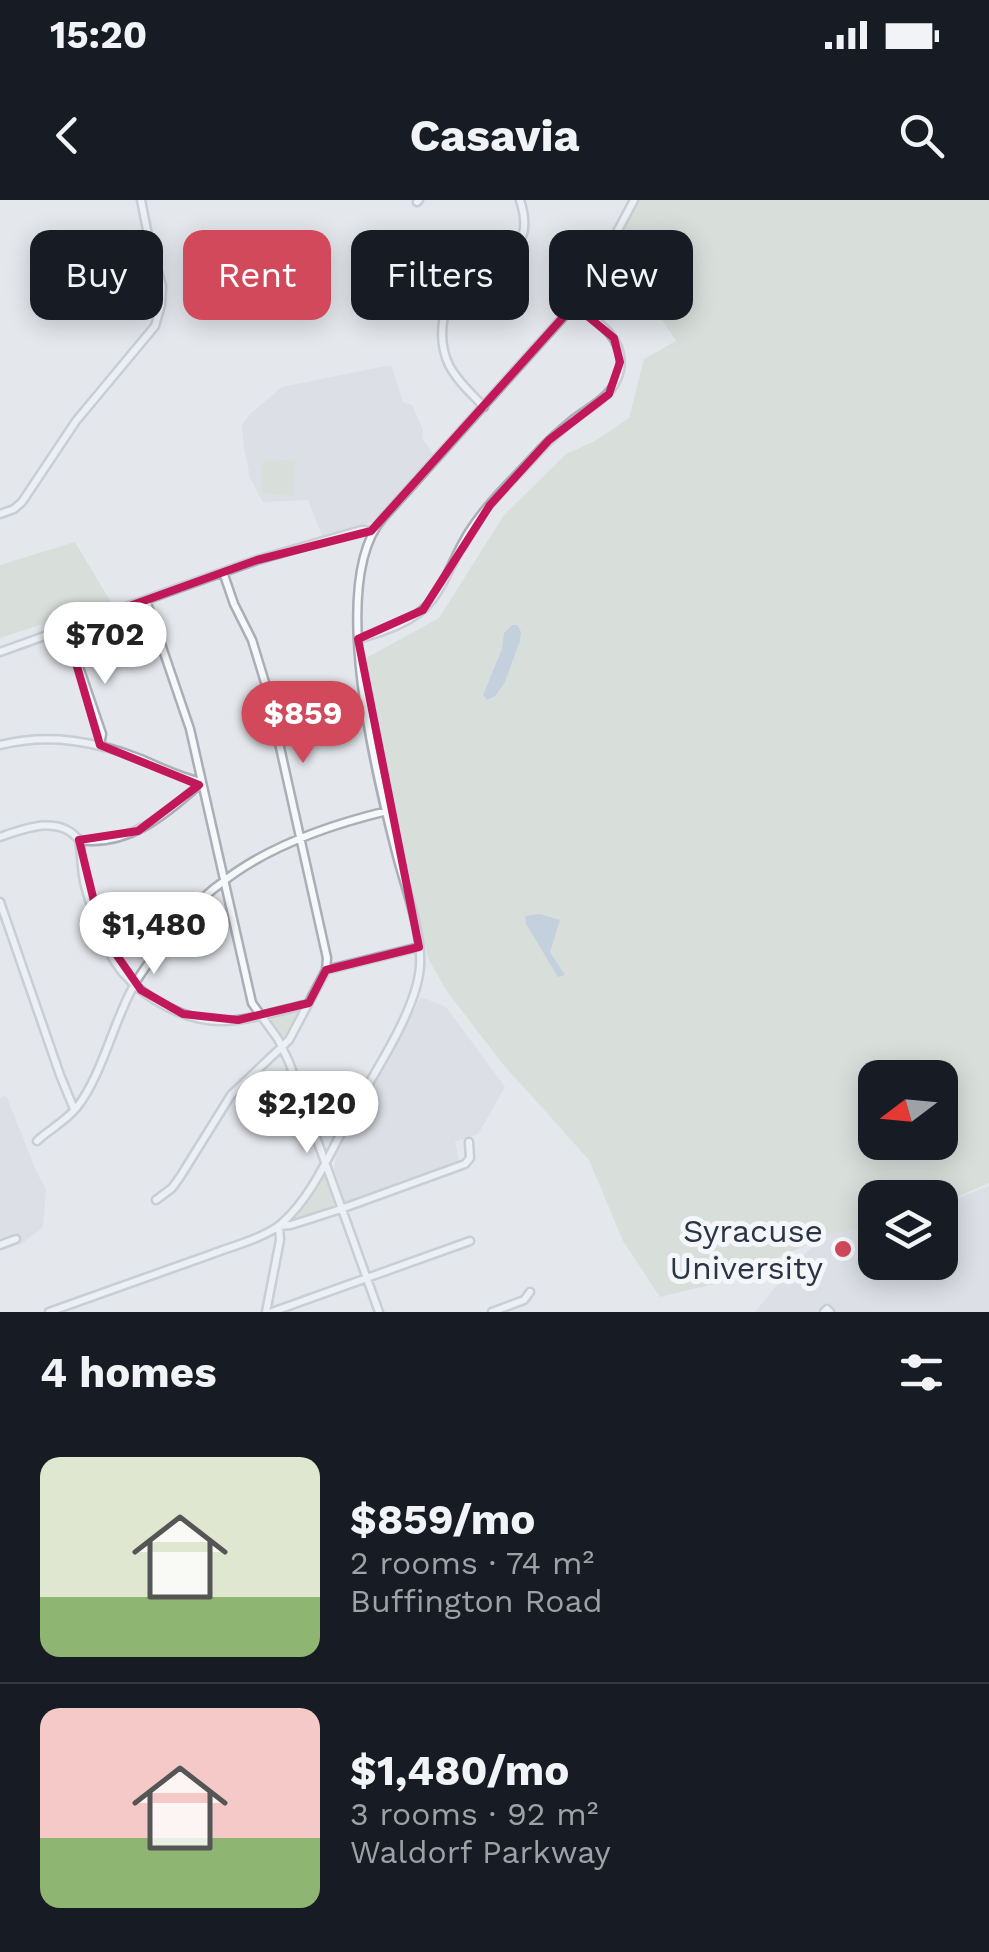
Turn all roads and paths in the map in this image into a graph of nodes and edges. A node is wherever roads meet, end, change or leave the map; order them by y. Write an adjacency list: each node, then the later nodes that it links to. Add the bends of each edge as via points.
1 (141, 200): 8 (street, via 162,286 156,326 76,421 22,502)
2 (520, 200): 7 (street, via 524,225 516,245 464,278 443,319 449,364)
3 (634, 200): 4 (street)
4 (618, 230)
5 (561, 320): 7 (street)
6 (594, 320): 13 (street, via 618,348 620,371 609,394 550,440 490,505 423,610)
7 (484, 407): 9 (street)
8 (0, 514)
9 (371, 531): 10 (street); 13 (street, via 360,576)
10 (223, 572): 11 (street); 20 (street, via 260,662)
11 (146, 600): 12 (street); 17 (street)
12 (66, 628): 14 (street); 16 (street, via 102,734)
13 (358, 639): 18 (street)
14 (0, 652)
15 (0, 745): 16 (street, via 55,738)
16 (100, 746): 17 (street)
17 (202, 782): 21 (street, via 138,831 100,842); 22 (street)
18 (387, 811): 20 (street); 24 (street)
19 (0, 837): 21 (street, via 44,825)
20 (300, 838): 22 (street); 25 (street)
21 (78, 840): 26 (street, via 102,934)
22 (223, 881): 26 (street, via 194,906); 28 (street, via 243,973)
23 (0, 902): 30 (street)
24 (419, 947): 25 (street); 33 (street, via 413,1000)
25 (326, 970): 27 (street)
26 (135, 984): 28 (street, via 164,1005 205,1020); 30 (street)
27 (309, 1004): 28 (street); 29 (street)
28 (260, 1015): 29 (street)
29 (282, 1048): 33 (street); 34 (street, via 231,1095 172,1188)
30 (75, 1110): 31 (street)
31 (36, 1141)
32 (469, 1142): 35 (street, via 465,1164)
33 (325, 1161): 35 (street); 36 (street)
34 (156, 1200)
35 (341, 1208): 36 (street); 40 (street)
36 (279, 1226): 42 (street); 43 (street)
37 (16, 1240): 39 (street)
38 (470, 1240): 40 (street)
39 (0, 1246)
40 (367, 1278): 43 (street); 44 (street)
41 (530, 1292): 45 (street)
42 (49, 1312)
43 (269, 1312)
44 (379, 1312)
45 (492, 1312)

